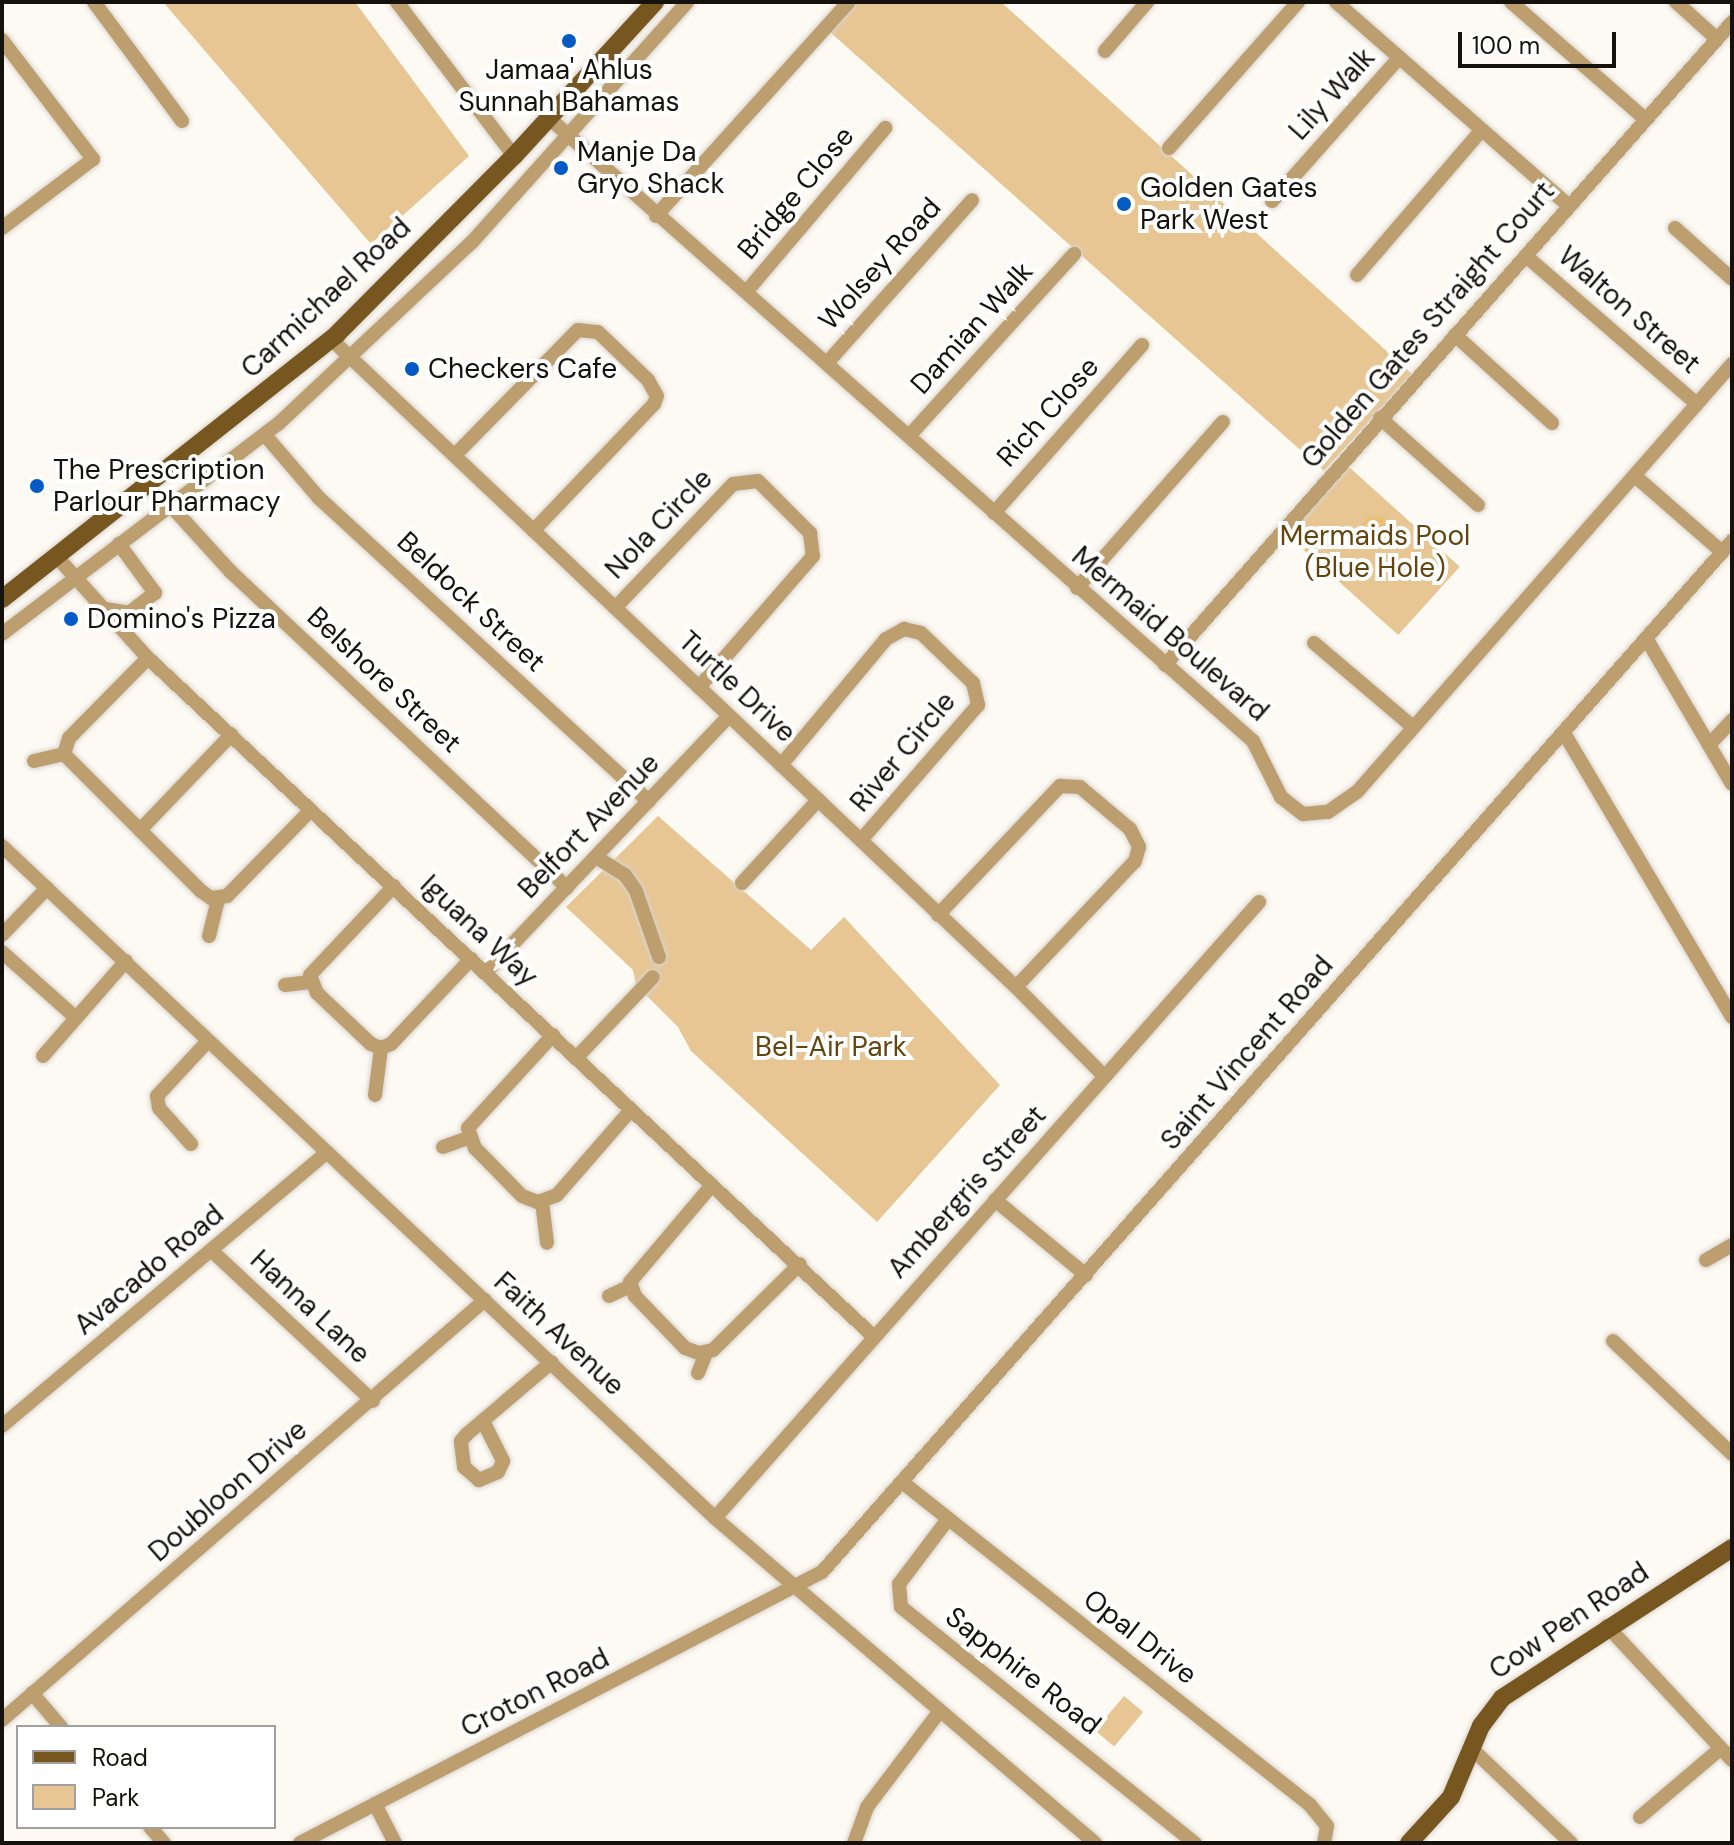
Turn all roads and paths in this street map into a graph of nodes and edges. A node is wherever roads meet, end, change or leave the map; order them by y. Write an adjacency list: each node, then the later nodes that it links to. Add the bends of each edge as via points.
1 (94, 2): 18 (street)
2 (397, 2): 23 (street)
3 (655, 2): 16 (main road, Carmichael Road)
4 (687, 2): 21 (street)
5 (849, 2): 27 (street)
6 (1147, 2): 14 (street)
7 (1298, 2): 22 (street)
8 (1336, 2): 15 (street)
9 (1511, 2): 17 (street)
10 (1676, 2): 12 (street)
11 (1732, 22): 12 (street, Golden Gates Straight Court)
12 (1717, 39): 17 (street, Golden Gates Straight Court)
13 (2, 40): 28 (street, via 93,159)
14 (1105, 51)
15 (1399, 58): 20 (street); 25 (street, Lily Walk)
16 (549, 118): 21 (street, Mermaid Boulevard); 23 (main road, Carmichael Road)
17 (1645, 119): 26 (street, Golden Gates Straight Court)
18 (182, 121)
19 (885, 128): 34 (street, Bridge Close)
20 (1480, 132): 26 (street); 32 (street)
21 (567, 133): 27 (street, Mermaid Boulevard); 38 (street, via 472,242)
22 (1169, 148)
23 (514, 156): 36 (main road, Carmichael Road)
24 (972, 200): 39 (street, Wolsey Road)
25 (1272, 201)
26 (1568, 205): 31 (street, Golden Gates Straight Court)
27 (656, 216): 34 (street, Mermaid Boulevard)
28 (2, 228)
29 (1675, 228): 33 (street)
30 (1074, 254): 46 (street, Damian Walk)
31 (1526, 256): 35 (street, Golden Gates Straight Court); 41 (street, Walton Street, via 1619,331)
32 (1357, 275)
33 (1732, 279)
34 (747, 291): 39 (street, Mermaid Boulevard)
35 (1455, 335): 42 (street, Golden Gates Straight Court); 44 (street)
36 (331, 339): 38 (street, Turtle Drive); 55 (main road, Carmichael Road)
37 (1142, 345): 51 (street, Rich Close)
38 (349, 359): 45 (street); 47 (street, Turtle Drive)
39 (827, 363): 46 (street, Mermaid Boulevard)
40 (1732, 364): 41 (street, Mermaid Boulevard)
41 (1697, 404): 48 (street, Mermaid Boulevard)
42 (1380, 418): 50 (street); 65 (street, Golden Gates Straight Court)
43 (1223, 422): 57 (street)
44 (1552, 423)
45 (265, 435): 49 (street); 78 (street, Beldock Street, via 319,498)
46 (909, 436): 51 (street, Mermaid Boulevard)
47 (455, 455): 52 (street, Turtle Drive); 52 (street, via 574,331 589,327 598,332 648,380 657,396 654,404)
48 (1635, 476): 54 (street); 69 (street, Mermaid Boulevard)
49 (170, 505): 53 (street); 86 (street, Belshore Street, via 231,572)
50 (1478, 505)
51 (994, 513): 57 (street, Mermaid Boulevard)
52 (533, 531): 60 (street, Turtle Drive)
53 (119, 544): 56 (street); 59 (street, via 150,579 155,593 129,613)
54 (1727, 547): 62 (street, Saint Vincent Road)
55 (57, 557): 56 (street, Iguana Way); 58 (main road, Carmichael Road)
56 (74, 578): 59 (street, Iguana Way); 61 (street)
57 (1077, 588): 65 (street, Mermaid Boulevard)
58 (2, 599)
59 (99, 608): 64 (street, Iguana Way)
60 (615, 608): 66 (street, Turtle Drive); 66 (street, Nola Circle, via 733,484 758,481 810,533 813,556)
61 (2, 634)
62 (1646, 638): 70 (street, Saint Vincent Road); 72 (street)
63 (1314, 643): 69 (street)
64 (148, 658): 71 (street, Iguana Way); 73 (street, via 69,738)
65 (1165, 665): 69 (street, Mermaid Boulevard, via 1253,741 1281,797 1303,814 1320,815 1351,798)
66 (699, 687): 67 (street, Turtle Drive)
67 (729, 716): 75 (street, Turtle Drive); 78 (street, Belfort Avenue)
68 (1732, 720): 72 (street)
69 (1412, 726)
70 (1564, 733): 102 (street); 124 (street, Saint Vincent Road)
71 (231, 735): 79 (street, Iguana Way); 80 (street)
72 (1709, 745): 76 (street)
73 (64, 754): 74 (street); 80 (street)
74 (34, 761)
75 (781, 765): 77 (street, Turtle Drive); 81 (street, River Circle, via 890,635 913,629 930,642 973,683 978,705)
76 (1732, 784)
77 (818, 800): 81 (street, Turtle Drive); 84 (street)
78 (649, 801): 83 (street, Belfort Avenue)
79 (310, 811): 85 (street, Iguana Way); 88 (street)
80 (140, 830): 88 (street, via 201,891)
81 (861, 840): 90 (street, Turtle Drive)
82 (2, 846): 87 (street, Faith Avenue)
83 (596, 857): 86 (street, Belfort Avenue); 94 (street, via 625,875 636,891)
84 (742, 883)
85 (394, 886): 95 (street, Iguana Way); 99 (street, via 315,965)
86 (567, 887): 97 (street, Belfort Avenue)
87 (47, 888): 91 (street); 96 (street, Faith Avenue)
88 (218, 899): 92 (street)
89 (1259, 902): 109 (street, Ambergris Street)
90 (938, 915): 101 (street, Turtle Drive); 101 (street, via 1060,786 1077,786 1130,829 1139,847 1135,861)
91 (2, 935)
92 (209, 936)
93 (2, 952): 103 (street)
94 (659, 957)
95 (471, 959): 97 (street, Iguana Way); 106 (street)
96 (126, 961): 103 (street); 105 (street, Faith Avenue)
97 (486, 972): 104 (street, Iguana Way)
98 (653, 977): 108 (street)
99 (310, 982): 100 (street); 106 (street)
100 (285, 985)
101 (1016, 987): 109 (street, Turtle Drive)
102 (1732, 1017)
103 (76, 1018): 107 (street)
104 (553, 1035): 108 (street, Iguana Way); 112 (street, via 472,1119)
105 (208, 1041): 113 (street, via 157,1096 162,1112); 115 (street, Faith Avenue)
106 (381, 1048): 110 (street)
107 (43, 1056)
108 (577, 1057): 111 (street, Iguana Way)
109 (1104, 1076): 117 (street, Ambergris Street)
110 (375, 1095)
111 (631, 1110): 116 (street, Iguana Way); 118 (street, via 560,1193)
112 (468, 1138): 114 (street); 118 (street, via 522,1196)
113 (191, 1144)
114 (443, 1147)
115 (327, 1152): 121 (street, Avacado Road); 127 (street, Faith Avenue)
116 (712, 1185): 123 (street, Iguana Way); 125 (street, via 634,1273)
117 (995, 1200): 124 (street); 128 (street, Ambergris Street)
118 (542, 1202): 119 (street)
119 (547, 1243)
120 (1732, 1245): 122 (street)
121 (212, 1251): 133 (street, Hanna Lane); 135 (street, Avacado Road)
122 (1706, 1260)
123 (800, 1264): 128 (street, Iguana Way); 130 (street)
124 (1086, 1275): 137 (street, Saint Vincent Road)
125 (630, 1286): 126 (street); 130 (street, via 685,1348)
126 (609, 1296)
127 (485, 1300): 131 (street, Faith Avenue); 133 (street, Doubloon Drive)
128 (873, 1336): 138 (street, Ambergris Street)
129 (1613, 1341): 136 (street)
130 (706, 1353): 132 (street)
131 (552, 1362): 134 (street); 138 (street, Faith Avenue)
132 (698, 1373)
133 (373, 1401): 143 (street, Doubloon Drive)
134 (483, 1421)
135 (2, 1426)
136 (1732, 1454)
137 (902, 1482): 139 (street, Opal Drive); 141 (street, Saint Vincent Road, via 827,1567)
138 (715, 1518): 141 (street, Faith Avenue)
139 (948, 1519): 157 (street, Sapphire Road, via 899,1584 901,1607); 158 (street, Opal Drive, via 1310,1805 1327,1826)
140 (1732, 1548): 142 (main road, Cow Pen Road)
141 (794, 1589): 144 (street, Faith Avenue); 150 (street, Croton Road)
142 (1607, 1626): 147 (main road, Cow Pen Road, via 1502,1698); 148 (street)
143 (32, 1693): 145 (street, Doubloon Drive); 146 (street)
144 (939, 1712): 155 (street, via 867,1807); 156 (street, Faith Avenue)
145 (2, 1720)
146 (59, 1725)
147 (1471, 1748): 152 (main road, Cow Pen Road, via 1451,1797); 159 (street)
148 (1721, 1748): 149 (street); 151 (street)
149 (1732, 1760)
150 (375, 1804): 153 (street, Croton Road); 154 (street)
151 (1640, 1817)
152 (1413, 1842)
153 (300, 1843)
154 (395, 1843)
155 (854, 1843)
156 (1095, 1843)
157 (1195, 1843)
158 (1324, 1843)
159 (1571, 1843)

